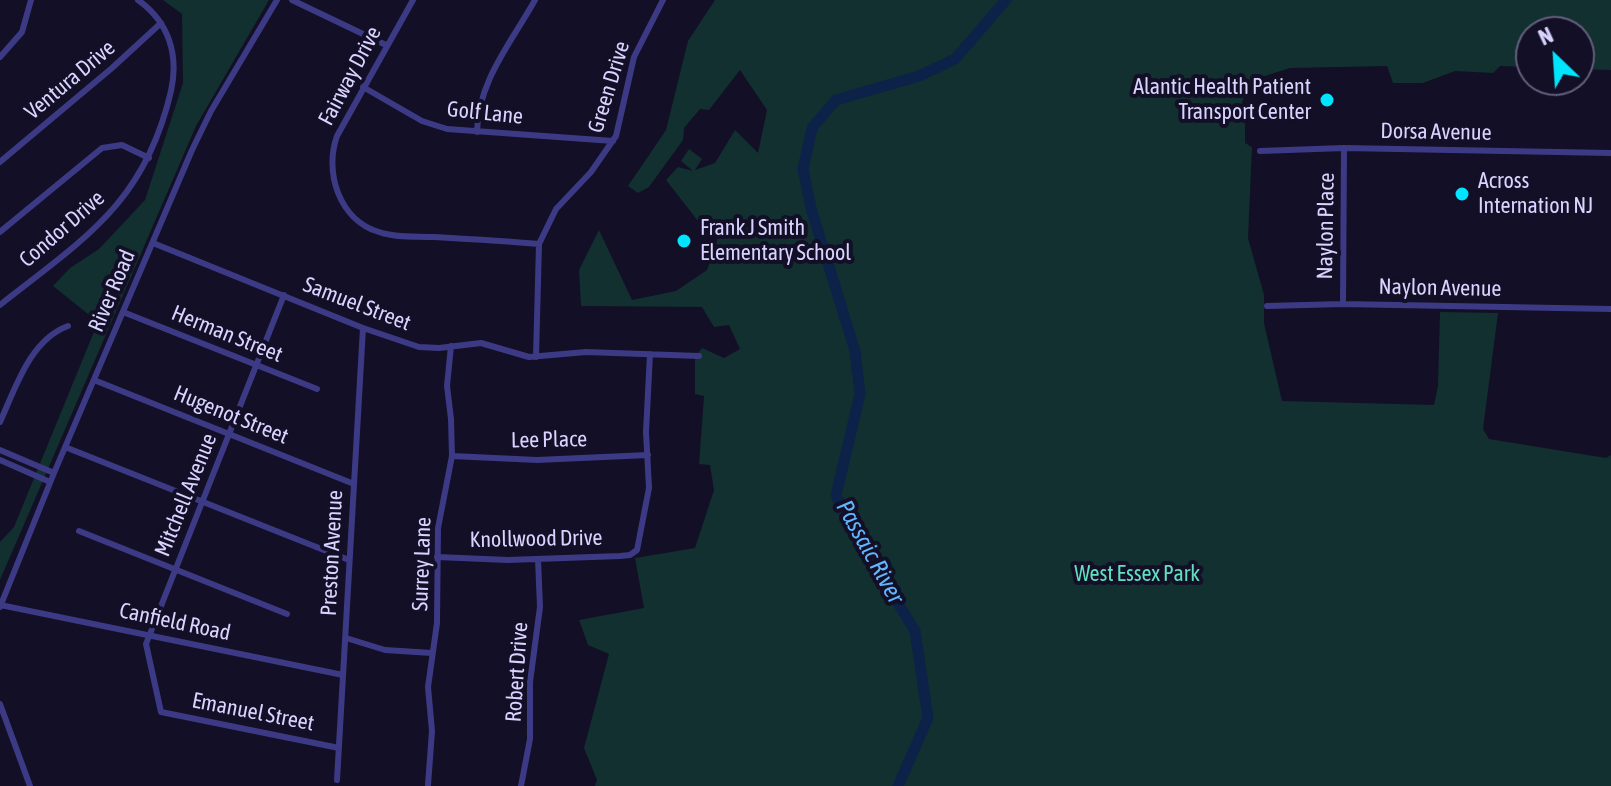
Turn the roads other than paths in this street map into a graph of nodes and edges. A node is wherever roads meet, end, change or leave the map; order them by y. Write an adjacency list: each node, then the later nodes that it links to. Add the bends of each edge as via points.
1 (31, 0): 10 (street, via 22,32)
2 (138, 0): 8 (street, Condor Drive)
3 (277, 0): 20 (street, River Road, via 211,111)
4 (292, 0): 9 (street)
5 (413, 0): 9 (street, Fairway Drive)
6 (535, 0): 12 (street, via 485,85)
7 (663, 0): 13 (street, Green Drive, via 634,57)
8 (161, 23): 17 (street, Condor Drive, via 173,50 174,75); 18 (street, Ventura Drive)
9 (386, 45): 11 (street, Fairway Drive)
10 (0, 57)
11 (363, 87): 12 (street, Golf Lane, via 422,121); 21 (street, Fairway Drive, via 337,136 331,161 336,191 356,219 386,234)
12 (477, 132): 13 (street, Golf Lane)
13 (613, 141): 21 (street, Green Drive, via 556,209)
14 (1344, 148): 15 (street, Dorsa Avenue); 16 (street, Dorsa Avenue); 23 (street, Naylon Place)
15 (1260, 151)
16 (1611, 153)
17 (149, 158): 19 (street, via 122,145 102,148); 24 (street, Condor Drive, via 106,219)
18 (0, 162)
19 (0, 232)
20 (153, 243): 22 (street, Samuel Street); 27 (street, River Road)
21 (539, 244): 33 (street, Green Drive)
22 (284, 295): 29 (street, Samuel Street); 34 (street, Mitchell Avenue)
23 (1343, 304): 25 (street, Naylon Avenue); 26 (street, Naylon Avenue)
24 (0, 305)
25 (1267, 306)
26 (1611, 309)
27 (123, 312): 34 (street, Herman Street); 35 (street, River Road)
28 (68, 326): 37 (street, via 53,332 30,359)
29 (363, 328): 30 (street, Samuel Street, via 419,347); 46 (street, Preston Avenue)
30 (451, 346): 33 (street, Samuel Street, via 481,343); 42 (street, Surrey Lane, via 447,386)
31 (650, 354): 32 (street, Samuel Street); 33 (street, Samuel Street); 41 (street)
32 (699, 356)
33 (536, 357)
34 (256, 366): 36 (street, Herman Street); 38 (street, Mitchell Avenue)
35 (94, 380): 38 (street, Hugenot Street); 39 (street, River Road)
36 (317, 389)
37 (0, 422)
38 (230, 434): 46 (street, Hugenot Street); 47 (street, Mitchell Avenue)
39 (65, 447): 44 (street, River Road); 47 (street)
40 (0, 450): 44 (street)
41 (648, 455): 42 (street, Lee Place, via 537,460); 50 (street, Knollwood Drive, via 648,505 634,552)
42 (452, 456): 49 (street, Surrey Lane)
43 (0, 460): 45 (street)
44 (54, 473): 45 (street, River Road)
45 (50, 482): 53 (street, River Road)
46 (354, 484): 51 (street, Preston Avenue)
47 (202, 503): 51 (street); 52 (street, Mitchell Avenue)
48 (79, 531): 52 (street)
49 (437, 557): 50 (street, Knollwood Drive); 57 (street, Surrey Lane)
50 (538, 559): 65 (street, Robert Drive, via 538,637)
51 (349, 560): 56 (street, Preston Avenue)
52 (176, 570): 54 (street); 55 (street, Mitchell Avenue)
53 (0, 605): 55 (street, Canfield Road)
54 (287, 614)
55 (149, 635): 58 (street, Canfield Road); 60 (street, Mitchell Avenue, via 146,644)
56 (346, 638): 57 (street, via 385,650); 58 (street, Preston Avenue)
57 (432, 653): 63 (street, Surrey Lane)
58 (343, 675): 61 (street, Preston Avenue)
59 (0, 704): 64 (street)
60 (161, 712): 61 (street, Emanuel Street)
61 (339, 748): 62 (street, Preston Avenue)
62 (337, 780)
63 (428, 785)
64 (30, 786)
65 (521, 786)

